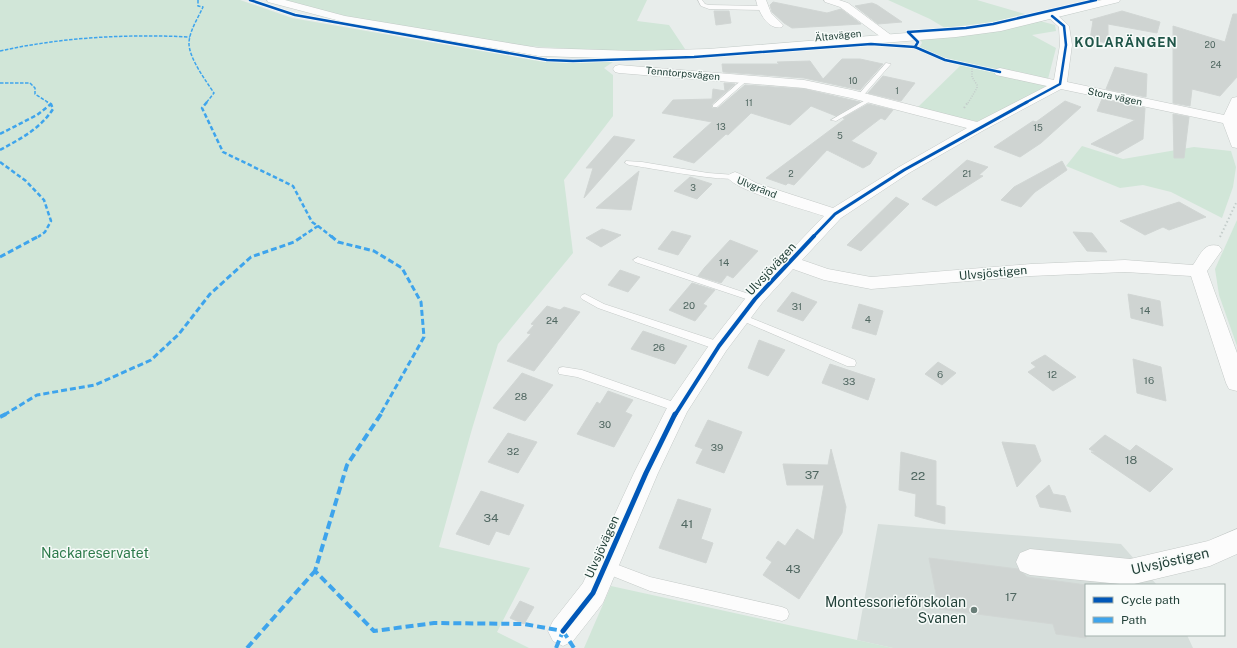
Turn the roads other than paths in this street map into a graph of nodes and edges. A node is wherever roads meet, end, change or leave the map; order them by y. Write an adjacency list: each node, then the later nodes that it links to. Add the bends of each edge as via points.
1 (272, 0): 8 (main road, Ältavägen, via 351,20 456,39 558,53 708,53)
2 (700, 0): 5 (lane, via 703,5 709,7)
3 (829, 0): 8 (street, via 844,5)
4 (1115, 0): 6 (main road, Ältavägen)
5 (762, 4): 7 (street, via 772,21)
6 (1052, 16): 8 (main road, Ältavägen, via 971,31); 13 (street, via 1064,26 1066,45)
7 (778, 25)
8 (889, 38)
9 (888, 64): 14 (lane)
10 (619, 69): 12 (street, Tenntorpsvägen)
11 (1000, 72): 13 (street, Stora vägen)
12 (746, 79): 14 (street, Tenntorpsvägen, via 804,84); 16 (lane, Tenntorpsvägen)
13 (1060, 84): 18 (street, Stora vägen); 19 (street, Ulvsjövägen)
14 (866, 97): 17 (lane); 19 (street, Tenntorpsvägen)
15 (1237, 101): 18 (street)
16 (715, 106)
17 (834, 120)
18 (1229, 120): 20 (street)
19 (979, 127): 23 (street, Ulvsjövägen)
20 (1237, 144)
21 (629, 163): 22 (lane, Ulvgränd, via 649,164 714,177)
22 (735, 177): 23 (street, Ulvgränd, via 750,186)
23 (835, 214): 26 (street, Ulvsjövägen)
24 (1212, 250): 27 (street)
25 (638, 260): 29 (lane, Ulvsjövägen)
26 (790, 262): 27 (street, Ulvsjöstigen, via 824,274 871,283 1031,270 1125,266); 29 (street, Ulvsjövägen)
27 (1198, 272): 34 (street)
28 (585, 297): 31 (lane, via 601,306)
29 (755, 299): 30 (street, Ulvsjövägen)
30 (741, 317): 31 (street, Ulvsjövägen); 32 (lane)
31 (718, 346): 35 (street, Ulvsjövägen)
32 (851, 363)
33 (563, 371): 35 (lane, via 578,372)
34 (1237, 383)
35 (678, 408): 38 (street, Ulvsjövägen)
36 (1237, 541): 37 (street, Ulvsjöstigen, via 1210,553 1130,572)
37 (1030, 562)
38 (605, 566): 39 (lane, Ulvsjövägen, via 650,584); 40 (street, Ulvsjövägen, via 593,593)
39 (782, 614)
40 (563, 631)

